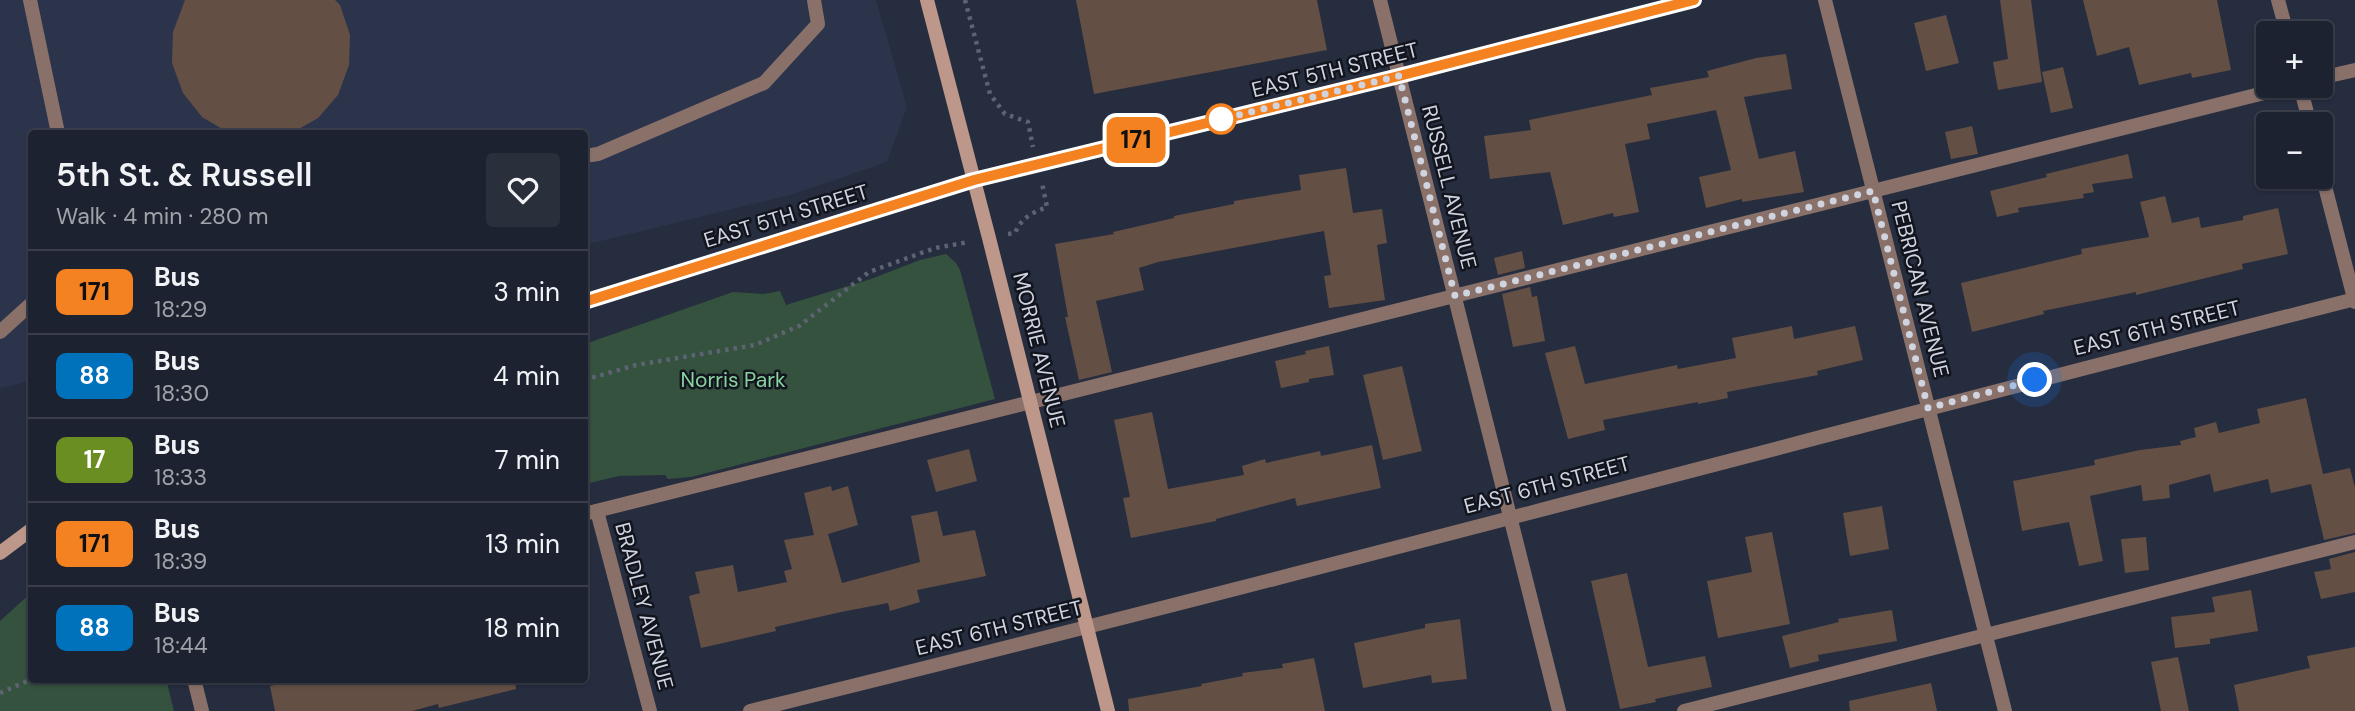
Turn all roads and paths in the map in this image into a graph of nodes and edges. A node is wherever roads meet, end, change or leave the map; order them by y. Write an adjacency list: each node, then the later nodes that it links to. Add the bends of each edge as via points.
1 (30, 0): 14 (street)
2 (814, 0): 15 (street, via 818,24 765,83)
3 (926, 0): 17 (street, MORRIE AVENUE)
4 (965, 0): 16 (path, via 990,94 1005,114 1028,122)
5 (1380, 0): 11 (street, RUSSELL AVENUE)
6 (1694, 0): 11 (street, EAST 5TH STREET)
7 (1825, 0): 19 (street, PEBRICAN AVENUE)
8 (2278, 0): 9 (street)
9 (2284, 21)
10 (2355, 70): 12 (street)
11 (1399, 76): 16 (street, EAST 5TH STREET); 21 (street, RUSSELL AVENUE)
12 (2333, 76)
13 (2256, 95): 19 (street)
14 (57, 130)
15 (588, 155)
16 (1037, 164): 17 (street, EAST 5TH STREET); 20 (path, via 1047,207 1019,222 1015,233)
17 (974, 180): 20 (street, MORRIE AVENUE); 23 (street, EAST 5TH STREET)
18 (2326, 189): 22 (street)
19 (1873, 191): 21 (street); 28 (street, PEBRICAN AVENUE)
20 (989, 237): 26 (path, via 935,248 869,272 799,326 755,345 636,365); 27 (street, MORRIE AVENUE)
21 (1455, 296): 27 (street); 30 (street, RUSSELL AVENUE)
22 (2355, 300): 28 (street, EAST 6TH STREET)
23 (588, 301)
24 (28, 307): 25 (street)
25 (0, 332)
26 (588, 379)
27 (1030, 402): 29 (street); 34 (street, MORRIE AVENUE)
28 (1928, 408): 30 (street, EAST 6TH STREET); 35 (street, PEBRICAN AVENUE)
29 (591, 513): 40 (street, BRADLEY AVENUE)
30 (1511, 516): 34 (street, EAST 6TH STREET); 43 (street, RUSSELL AVENUE)
31 (28, 532): 33 (street)
32 (2355, 542): 35 (street)
33 (0, 553)
34 (1087, 628): 41 (street, EAST 6TH STREET); 42 (street, MORRIE AVENUE)
35 (1986, 635): 44 (street); 45 (street, PEBRICAN AVENUE)
36 (28, 681): 38 (path)
37 (195, 683): 39 (street)
38 (0, 693)
39 (202, 711)
40 (650, 711)
41 (750, 711)
42 (1108, 711)
43 (1559, 711)
44 (1684, 711)
45 (2005, 711)

